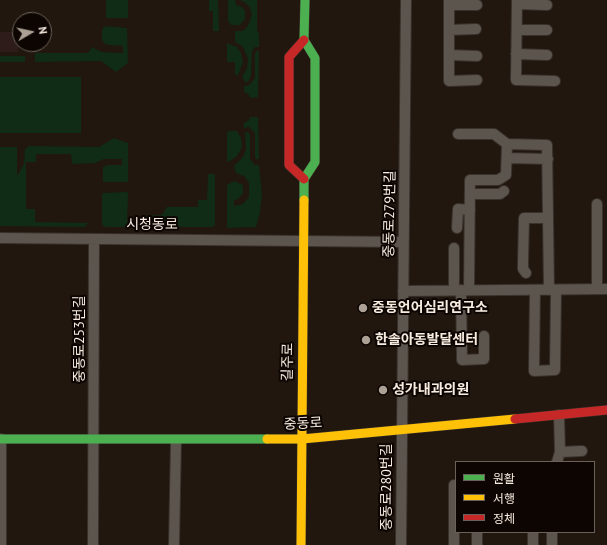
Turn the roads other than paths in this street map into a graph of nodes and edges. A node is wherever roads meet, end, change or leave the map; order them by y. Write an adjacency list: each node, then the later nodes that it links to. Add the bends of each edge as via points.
1 (305, 0): 11 (street)
2 (406, 0): 32 (street, 중동로279번길)
3 (449, 2): 5 (street); 7 (street)
4 (517, 2): 6 (street); 9 (street)
5 (477, 5)
6 (547, 5)
7 (449, 30): 8 (street); 14 (street)
8 (476, 30)
9 (517, 30): 10 (street); 12 (street)
10 (547, 30)
11 (304, 40): 22 (street, via 315,58 315,162); 22 (street, via 289,57 289,165)
12 (516, 54): 13 (street); 17 (street, via 516,80)
13 (547, 55)
14 (449, 56): 15 (street); 16 (street, via 449,81)
15 (477, 56)
16 (477, 80)
17 (556, 80)
18 (458, 134): 19 (street, via 494,134)
19 (508, 144): 20 (street); 21 (street, via 547,145)
20 (507, 158): 21 (street); 24 (street, via 506,175 498,180 470,180)
21 (548, 159): 27 (street)
22 (304, 179): 31 (street, 길주로)
23 (504, 191): 24 (street, via 500,194)
24 (470, 194): 26 (street)
25 (597, 204): 35 (street)
26 (470, 210): 28 (street, via 458,209); 37 (street)
27 (548, 218): 34 (street, via 524,218 522,263); 39 (street)
28 (456, 228)
29 (0, 238): 30 (street, 시청동로)
30 (94, 239): 31 (street, 시청동로); 45 (street, 중동로253번길)
31 (304, 240): 32 (street, 시청동로); 46 (street, 길주로)
32 (403, 242): 36 (street, 중동로279번길)
33 (454, 248): 37 (street)
34 (526, 273)
35 (602, 289): 39 (street)
36 (403, 290): 37 (street); 43 (street, 중동로279번길)
37 (461, 290): 38 (street); 40 (street, via 462,360 484,359)
38 (535, 290): 39 (street); 39 (street, via 534,371 555,370)
39 (552, 290)
40 (484, 336)
41 (607, 410): 42 (street, 중동로)
42 (559, 414): 43 (street, 중동로); 49 (street)
43 (402, 429): 46 (street, 중동로); 59 (street, 중동로280번길)
44 (1, 439): 45 (street, 중동로); 55 (street)
45 (93, 439): 47 (street, 중동로); 56 (street, 중동로253번길)
46 (302, 439): 47 (street, 중동로); 58 (street, 길주로)
47 (176, 440): 57 (street)
48 (582, 451): 49 (street)
49 (560, 452): 50 (street)
50 (557, 461)
51 (455, 485): 60 (street)
52 (477, 533): 61 (street)
53 (533, 533): 62 (street)
54 (552, 533): 63 (street)
55 (1, 545)
56 (93, 545)
57 (174, 545)
58 (301, 545)
59 (401, 545)
60 (454, 545)
61 (477, 545)
62 (533, 545)
63 (552, 545)

